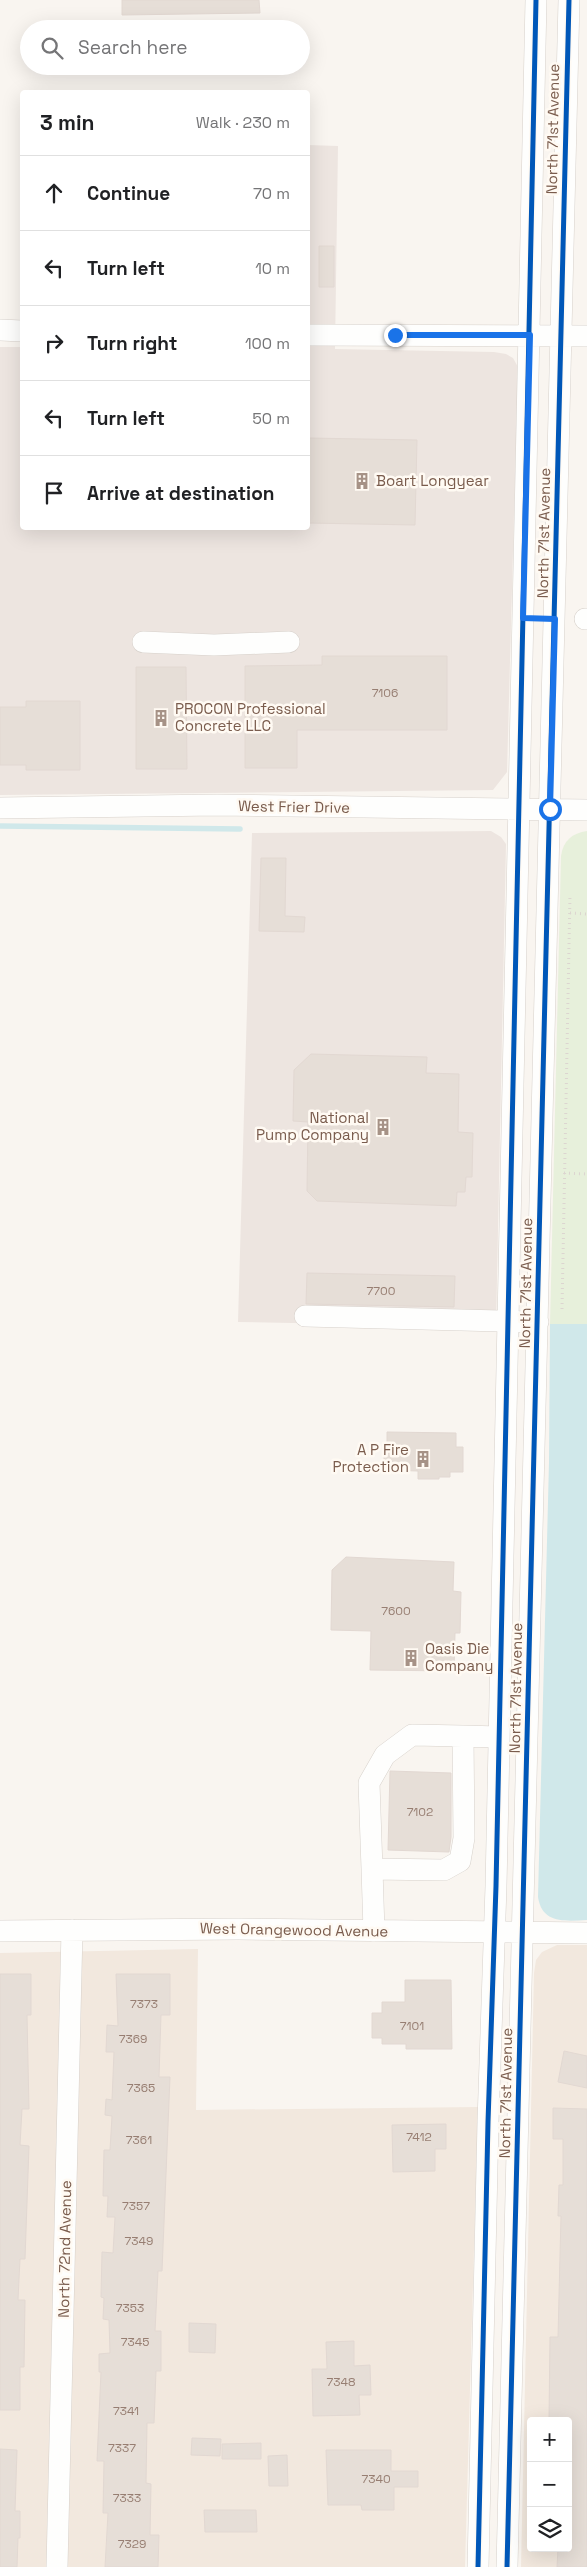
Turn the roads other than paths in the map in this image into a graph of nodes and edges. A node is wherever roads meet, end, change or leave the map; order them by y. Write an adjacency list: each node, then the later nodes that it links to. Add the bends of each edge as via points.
1 (536, 0): 6 (street, North 71st Avenue)
2 (568, 0): 7 (street, North 71st Avenue)
3 (0, 330): 4 (street)
4 (20, 331)
5 (310, 335): 6 (street)
6 (530, 335): 7 (street); 9 (street, North 71st Avenue)
7 (561, 336): 8 (street); 10 (street, North 71st Avenue)
8 (587, 336)
9 (523, 618): 10 (street); 14 (street, North 71st Avenue)
10 (555, 619): 15 (street, North 71st Avenue)
11 (143, 642): 12 (street)
12 (289, 642)
13 (0, 808): 14 (street, West Frier Drive, via 217,805)
14 (519, 809): 15 (street, West Frier Drive); 17 (street, North 71st Avenue)
15 (550, 809): 16 (street, West Frier Drive); 18 (street, North 71st Avenue)
16 (587, 810)
17 (513, 1060): 18 (street); 20 (street, North 71st Avenue)
18 (543, 1061): 21 (street, North 71st Avenue)
19 (305, 1316): 20 (street)
20 (507, 1321): 21 (street); 23 (street, North 71st Avenue)
21 (538, 1322): 29 (street, North 71st Avenue)
22 (463, 1736): 23 (street); 24 (street, via 412,1735 385,1755 368,1782); 24 (street, via 464,1838 460,1861 444,1870)
23 (499, 1737): 28 (street, North 71st Avenue)
24 (372, 1869): 27 (street)
25 (72, 1930): 26 (street, West Orangewood Avenue); 27 (street, West Orangewood Avenue); 33 (street, North 72nd Avenue)
26 (0, 1931)
27 (374, 1931): 28 (street, West Orangewood Avenue)
28 (494, 1933): 29 (street, West Orangewood Avenue); 31 (street, North 71st Avenue)
29 (522, 1933): 30 (street, West Orangewood Avenue); 32 (street, North 71st Avenue)
30 (587, 1933)
31 (479, 2444): 32 (street); 34 (street, North 71st Avenue)
32 (510, 2444): 35 (street, North 71st Avenue)
33 (57, 2567)
34 (478, 2567)
35 (507, 2567)

